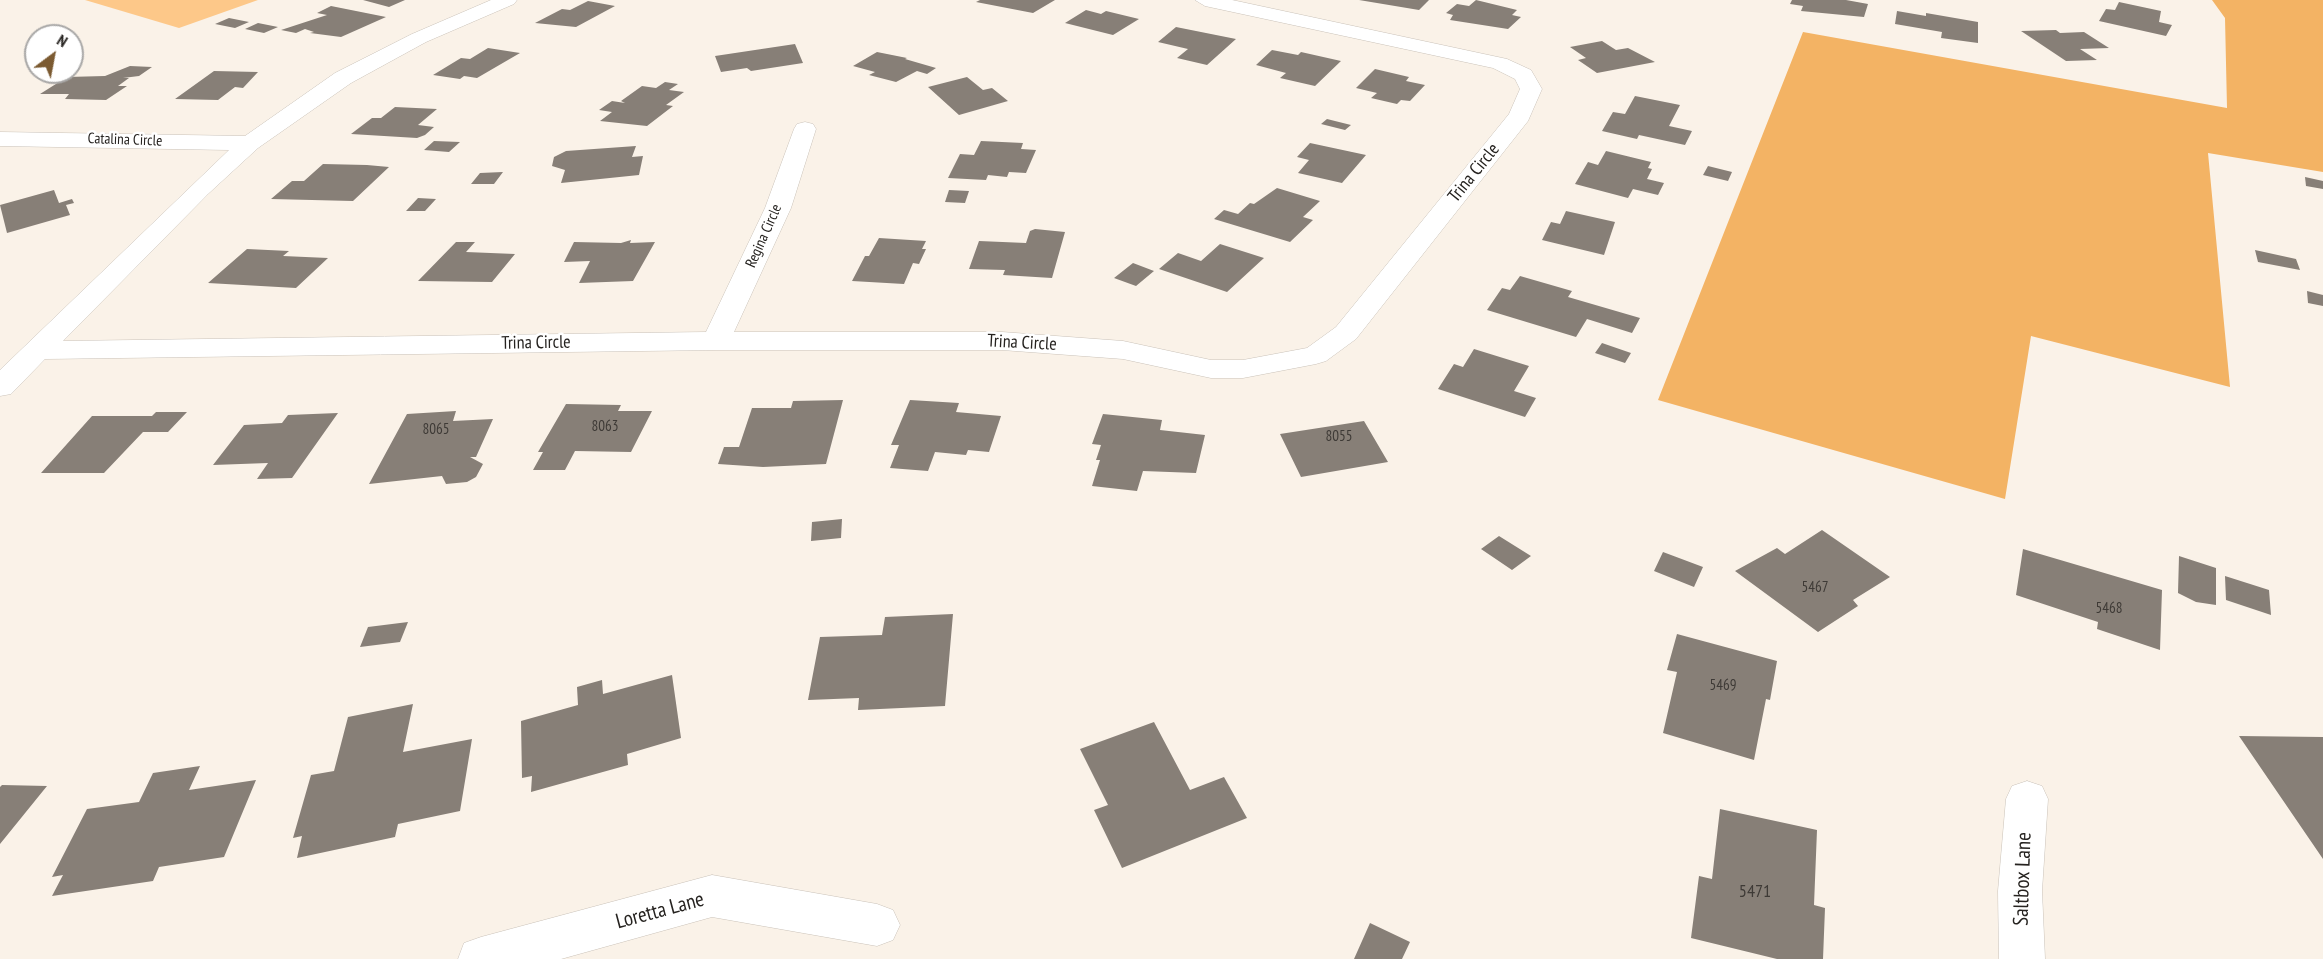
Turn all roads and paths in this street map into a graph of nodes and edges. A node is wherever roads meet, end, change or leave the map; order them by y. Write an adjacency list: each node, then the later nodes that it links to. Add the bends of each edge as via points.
1 (507, 0): 5 (street, via 419,38 343,78)
2 (1205, 0): 6 (street, Trina Circle, via 1500,63 1523,75 1531,89 1520,116 1346,333 1316,356 1244,369 1211,369 1123,350 1002,341)
3 (805, 129): 6 (street, Regina Circle, via 778,208)
4 (0, 139): 5 (street, Catalina Circle)
5 (250, 143): 7 (street)
6 (716, 341): 7 (street, Trina Circle)
7 (38, 350): 8 (street)
8 (0, 387)
9 (2027, 799): 12 (street, Saltbox Lane, via 2020,891)
10 (877, 925): 11 (street, Loretta Lane, via 711,896)
11 (481, 959)
12 (2022, 959)

